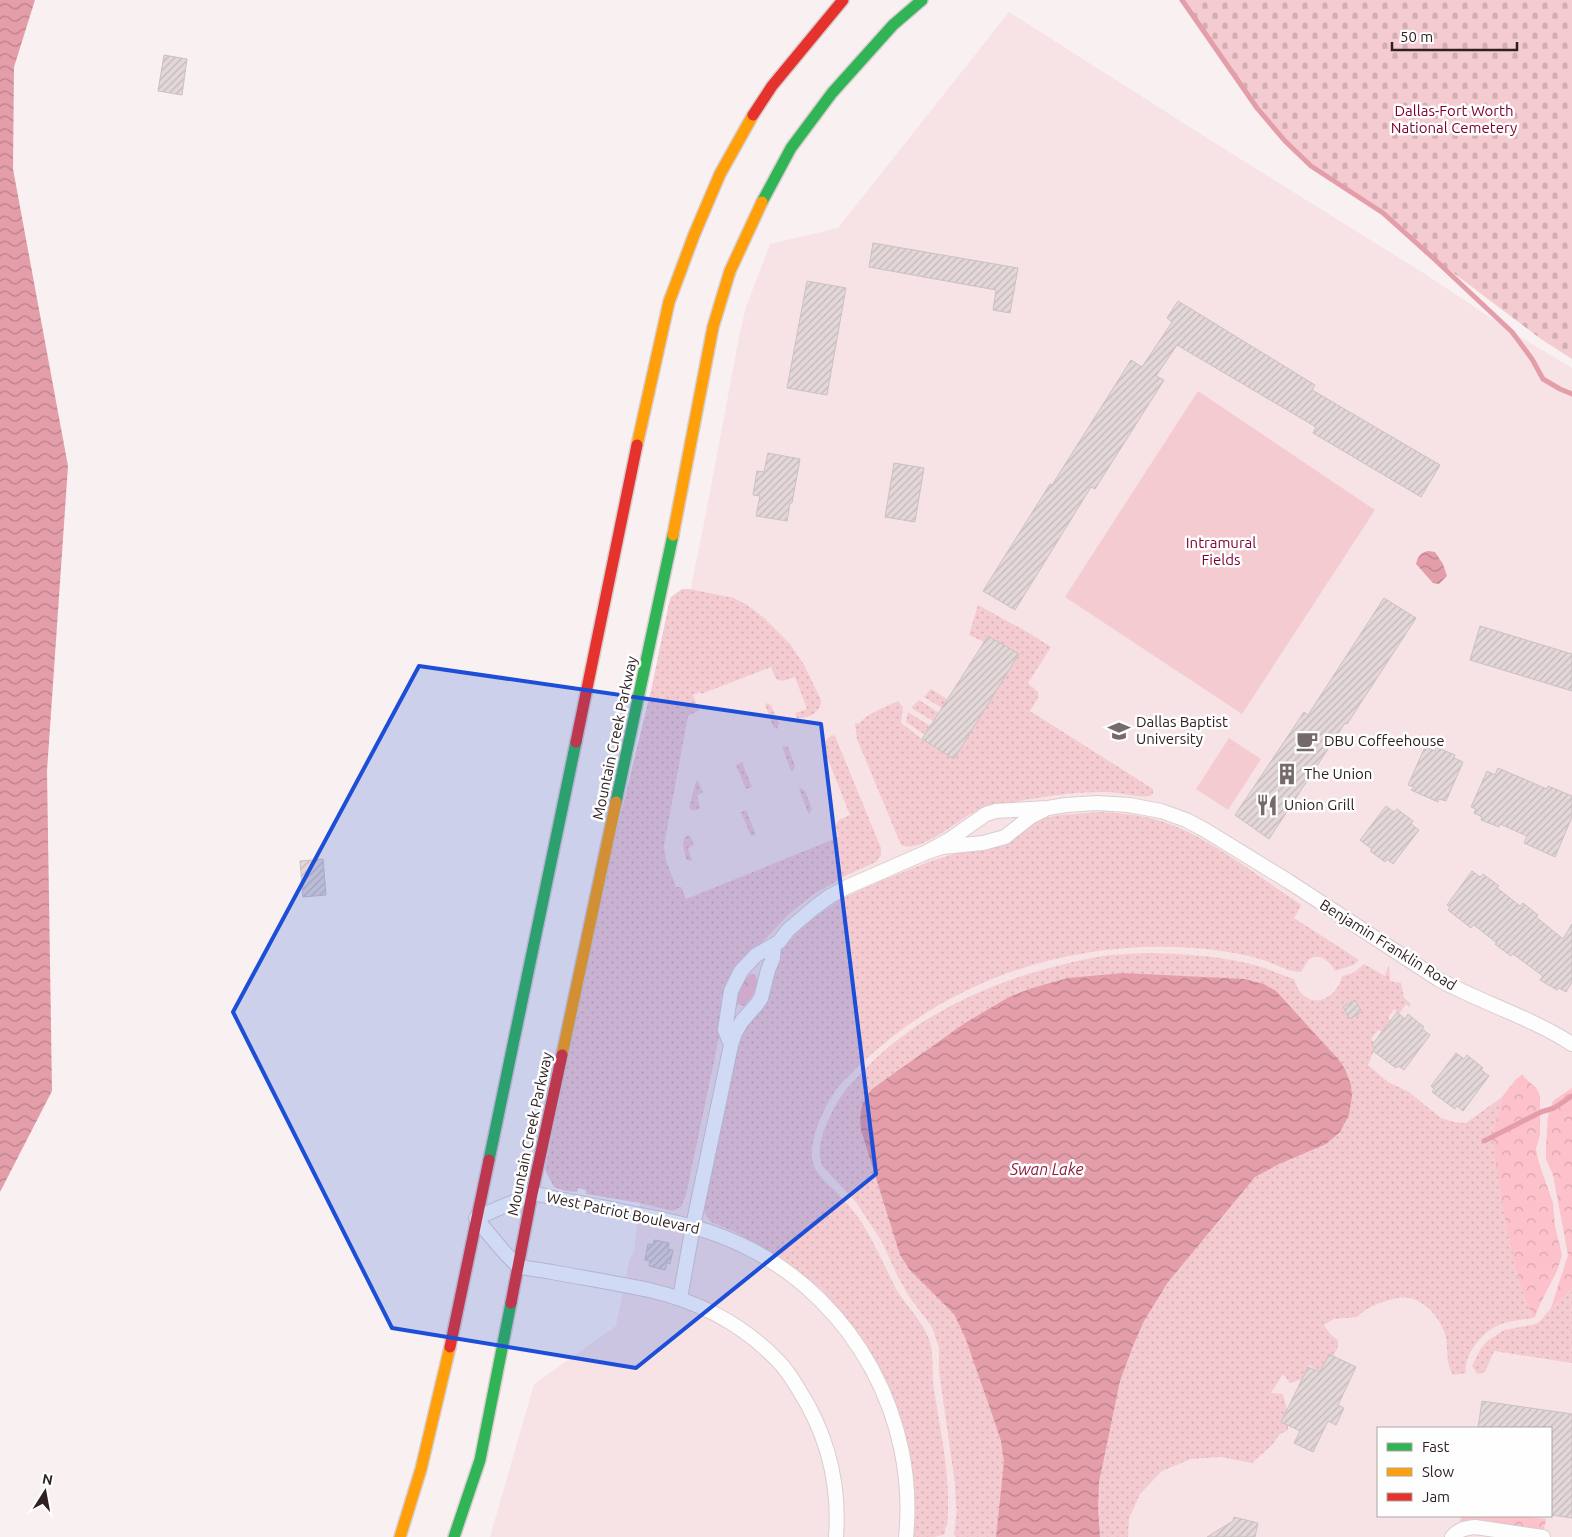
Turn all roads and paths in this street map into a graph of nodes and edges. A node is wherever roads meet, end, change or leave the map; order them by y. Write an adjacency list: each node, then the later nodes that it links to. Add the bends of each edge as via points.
1 (843, 0): 9 (main road, via 772,86 750,119 720,174 670,302 648,392)
2 (922, 0): 8 (main road, Mountain Creek Parkway, via 893,25 832,93 791,148 730,271 713,327 665,577)
3 (1048, 808): 4 (street, via 1000,839); 4 (street, Benjamin Franklin Road, via 986,814); 6 (street, Benjamin Franklin Road, via 1113,803 1149,808 1205,830 1438,980 1543,1027)
4 (927, 852): 5 (street, via 830,896 788,930)
5 (774, 946): 7 (street, via 774,958 761,998 742,1021); 7 (street, via 756,956 741,971 731,991 726,1030)
6 (1572, 1044)
7 (731, 1045): 10 (street)
8 (532, 1194): 9 (street, West Patriot Boulevard); 10 (street, West Patriot Boulevard); 11 (main road, Mountain Creek Parkway)
9 (476, 1218): 11 (street); 13 (main road, via 445,1373)
10 (693, 1226): 12 (street); 16 (street, West Patriot Boulevard, via 723,1236 786,1271 819,1298 852,1337 878,1382 896,1427 908,1489)
11 (518, 1266): 12 (street); 14 (main road, Mountain Creek Parkway, via 480,1460)
12 (680, 1298): 15 (street, via 708,1310 750,1336 780,1363 792,1380 813,1414 830,1461 837,1502)
13 (400, 1537)
14 (454, 1537)
15 (836, 1537)
16 (906, 1537)
17 (1452, 1537): 18 (street, via 1464,1528 1476,1527)
18 (1543, 1537)

